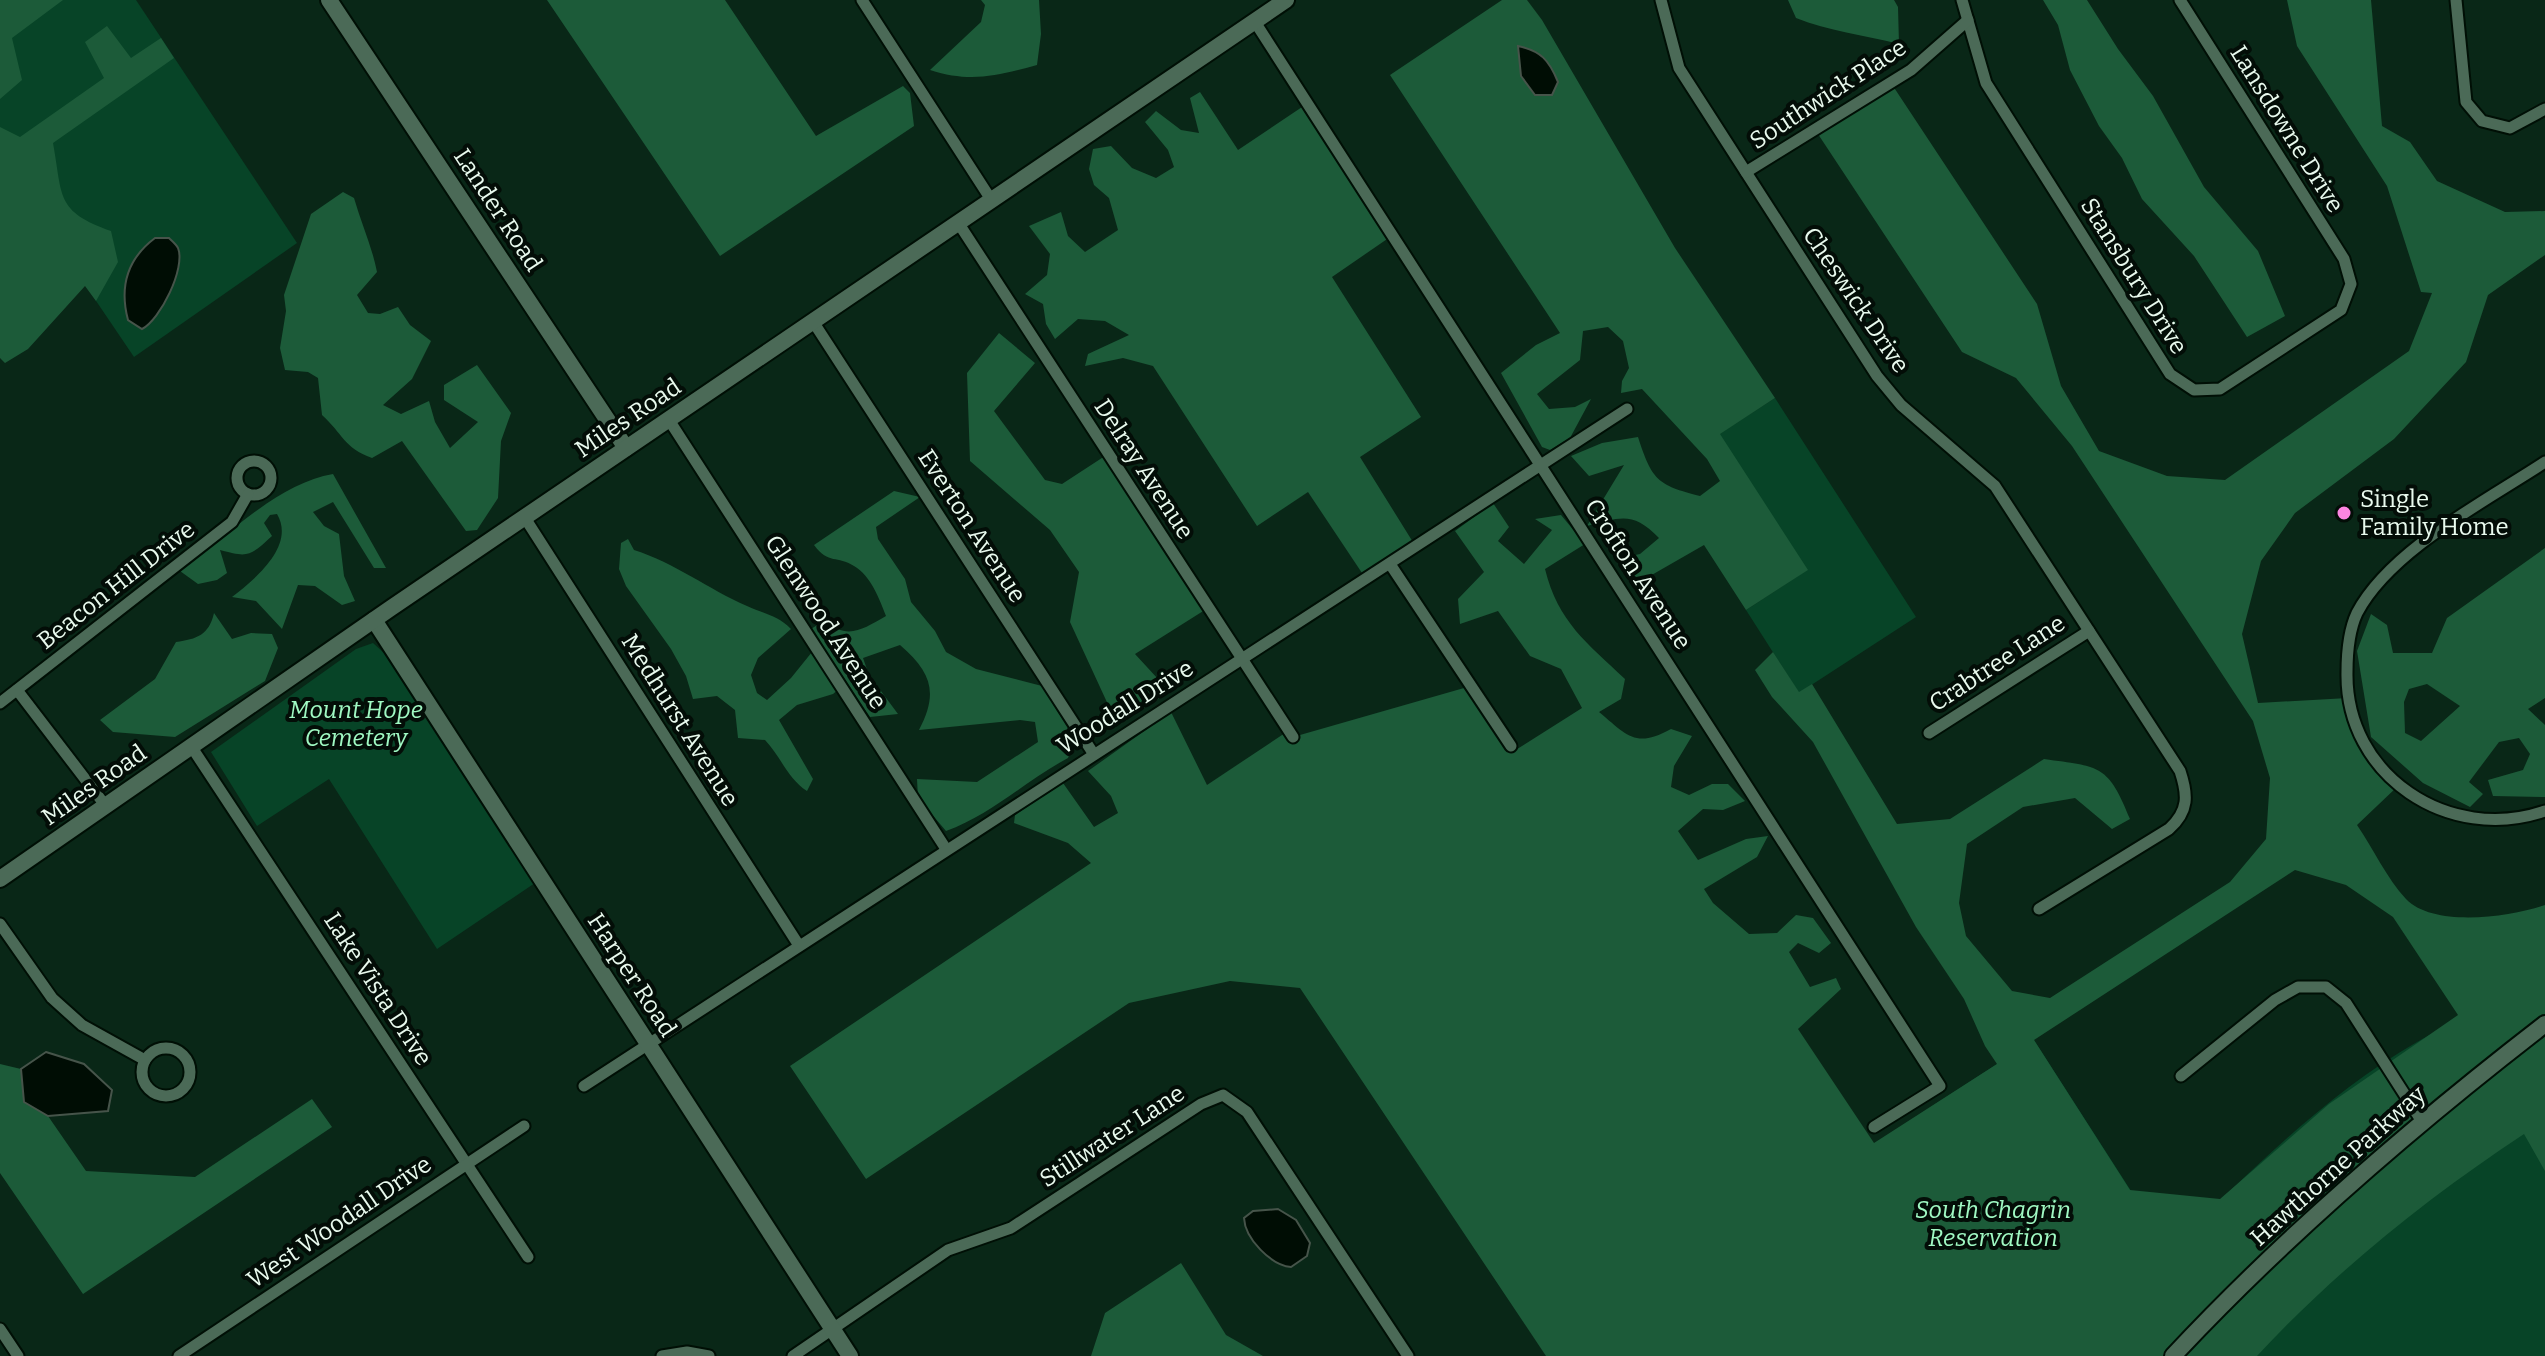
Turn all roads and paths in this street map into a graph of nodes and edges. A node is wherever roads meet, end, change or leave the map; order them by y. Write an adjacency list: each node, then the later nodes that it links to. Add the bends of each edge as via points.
1 (329, 0): 18 (street, Lander Road)
2 (862, 0): 12 (street)
3 (1286, 0): 9 (street, Miles Road)
4 (1661, 0): 11 (street, Cheswick Drive, via 1679,68)
5 (1962, 0): 8 (street, Stansbury Drive)
6 (2180, 0): 14 (street, Lansdowne Drive, via 2344,259)
7 (2456, 0): 10 (street, via 2466,102 2482,121 2510,128)
8 (1968, 20): 11 (street, Southwick Place, via 1911,70); 14 (street, Stansbury Drive, via 1986,83 2170,374 2194,390 2220,389 2341,310)
9 (1255, 22): 12 (street, Miles Road); 20 (street, Crofton Avenue)
10 (2545, 109)
11 (1746, 172): 25 (street, Cheswick Drive, via 1877,376 1901,405 1995,486)
12 (992, 201): 13 (street, Miles Road)
13 (959, 224): 15 (street, Miles Road); 26 (street, Delray Avenue)
14 (2351, 284)
15 (814, 323): 17 (street, Miles Road); 33 (street, Everton Avenue)
16 (1627, 409): 20 (street, Woodall Drive)
17 (669, 420): 18 (street, Miles Road); 36 (street, Glenwood Avenue)
18 (626, 448): 22 (street, Miles Road)
19 (2545, 462): 35 (street, via 2400,559 2379,581 2356,614 2347,651 2346,689 2351,719 2389,778 2412,798 2475,819 2522,819)
20 (1542, 465): 23 (street, Woodall Drive); 48 (street, Crofton Avenue, via 1940,1086)
21 (248, 494): 27 (street, Beacon Hill Drive, via 232,522)
22 (525, 518): 24 (street, Miles Road); 40 (street, Medhurst Avenue)
23 (1390, 564): 26 (street, Woodall Drive); 32 (street)
24 (374, 620): 31 (street, Miles Road); 42 (street, Harper Road)
25 (2089, 631): 29 (street, Crabtree Lane); 38 (street, Cheswick Drive, via 2180,771 2188,795 2181,818 2169,829)
26 (1241, 660): 30 (street, Delray Avenue); 33 (street, Woodall Drive)
27 (17, 690): 28 (street, Beacon Hill Drive); 34 (street)
28 (0, 703)
29 (1929, 733)
30 (1293, 737)
31 (191, 746): 34 (street, Miles Road); 49 (street, Lake Vista Drive)
32 (1511, 746)
33 (1093, 753): 36 (street, Woodall Drive)
34 (105, 805): 37 (street, Miles Road)
35 (2545, 811)
36 (946, 849): 40 (street, Woodall Drive)
37 (0, 879)
38 (2039, 909)
39 (0, 924): 43 (street, via 52,998 82,1025)
40 (798, 944): 42 (street, Woodall Drive)
41 (2545, 1024): 46 (street, Hawthorne Parkway)
42 (648, 1044): 45 (street); 51 (street, Harper Road)
43 (145, 1060): 43 (street, via 164,1048 179,1052 188,1064 185,1086 172,1095 153,1092 142,1076)
44 (2181, 1076): 46 (street, via 2275,1000 2298,987 2326,987 2346,1003)
45 (584, 1086)
46 (2421, 1120): 60 (street, Hawthorne Parkway)
47 (524, 1126): 49 (street, West Woodall Drive)
48 (1874, 1127)
49 (466, 1163): 50 (street, Lake Vista Drive); 54 (street, West Woodall Drive)
50 (528, 1257)
51 (832, 1328): 57 (street); 58 (street, Harper Road); 59 (street, Stillwater Lane, via 948,1250 1011,1228 1201,1104 1223,1095 1247,1112)
52 (0, 1329): 53 (street)
53 (18, 1356)
54 (179, 1356)
55 (662, 1356): 56 (street)
56 (709, 1356)
57 (793, 1356)
58 (850, 1356)
59 (1408, 1356)
60 (2173, 1356)

